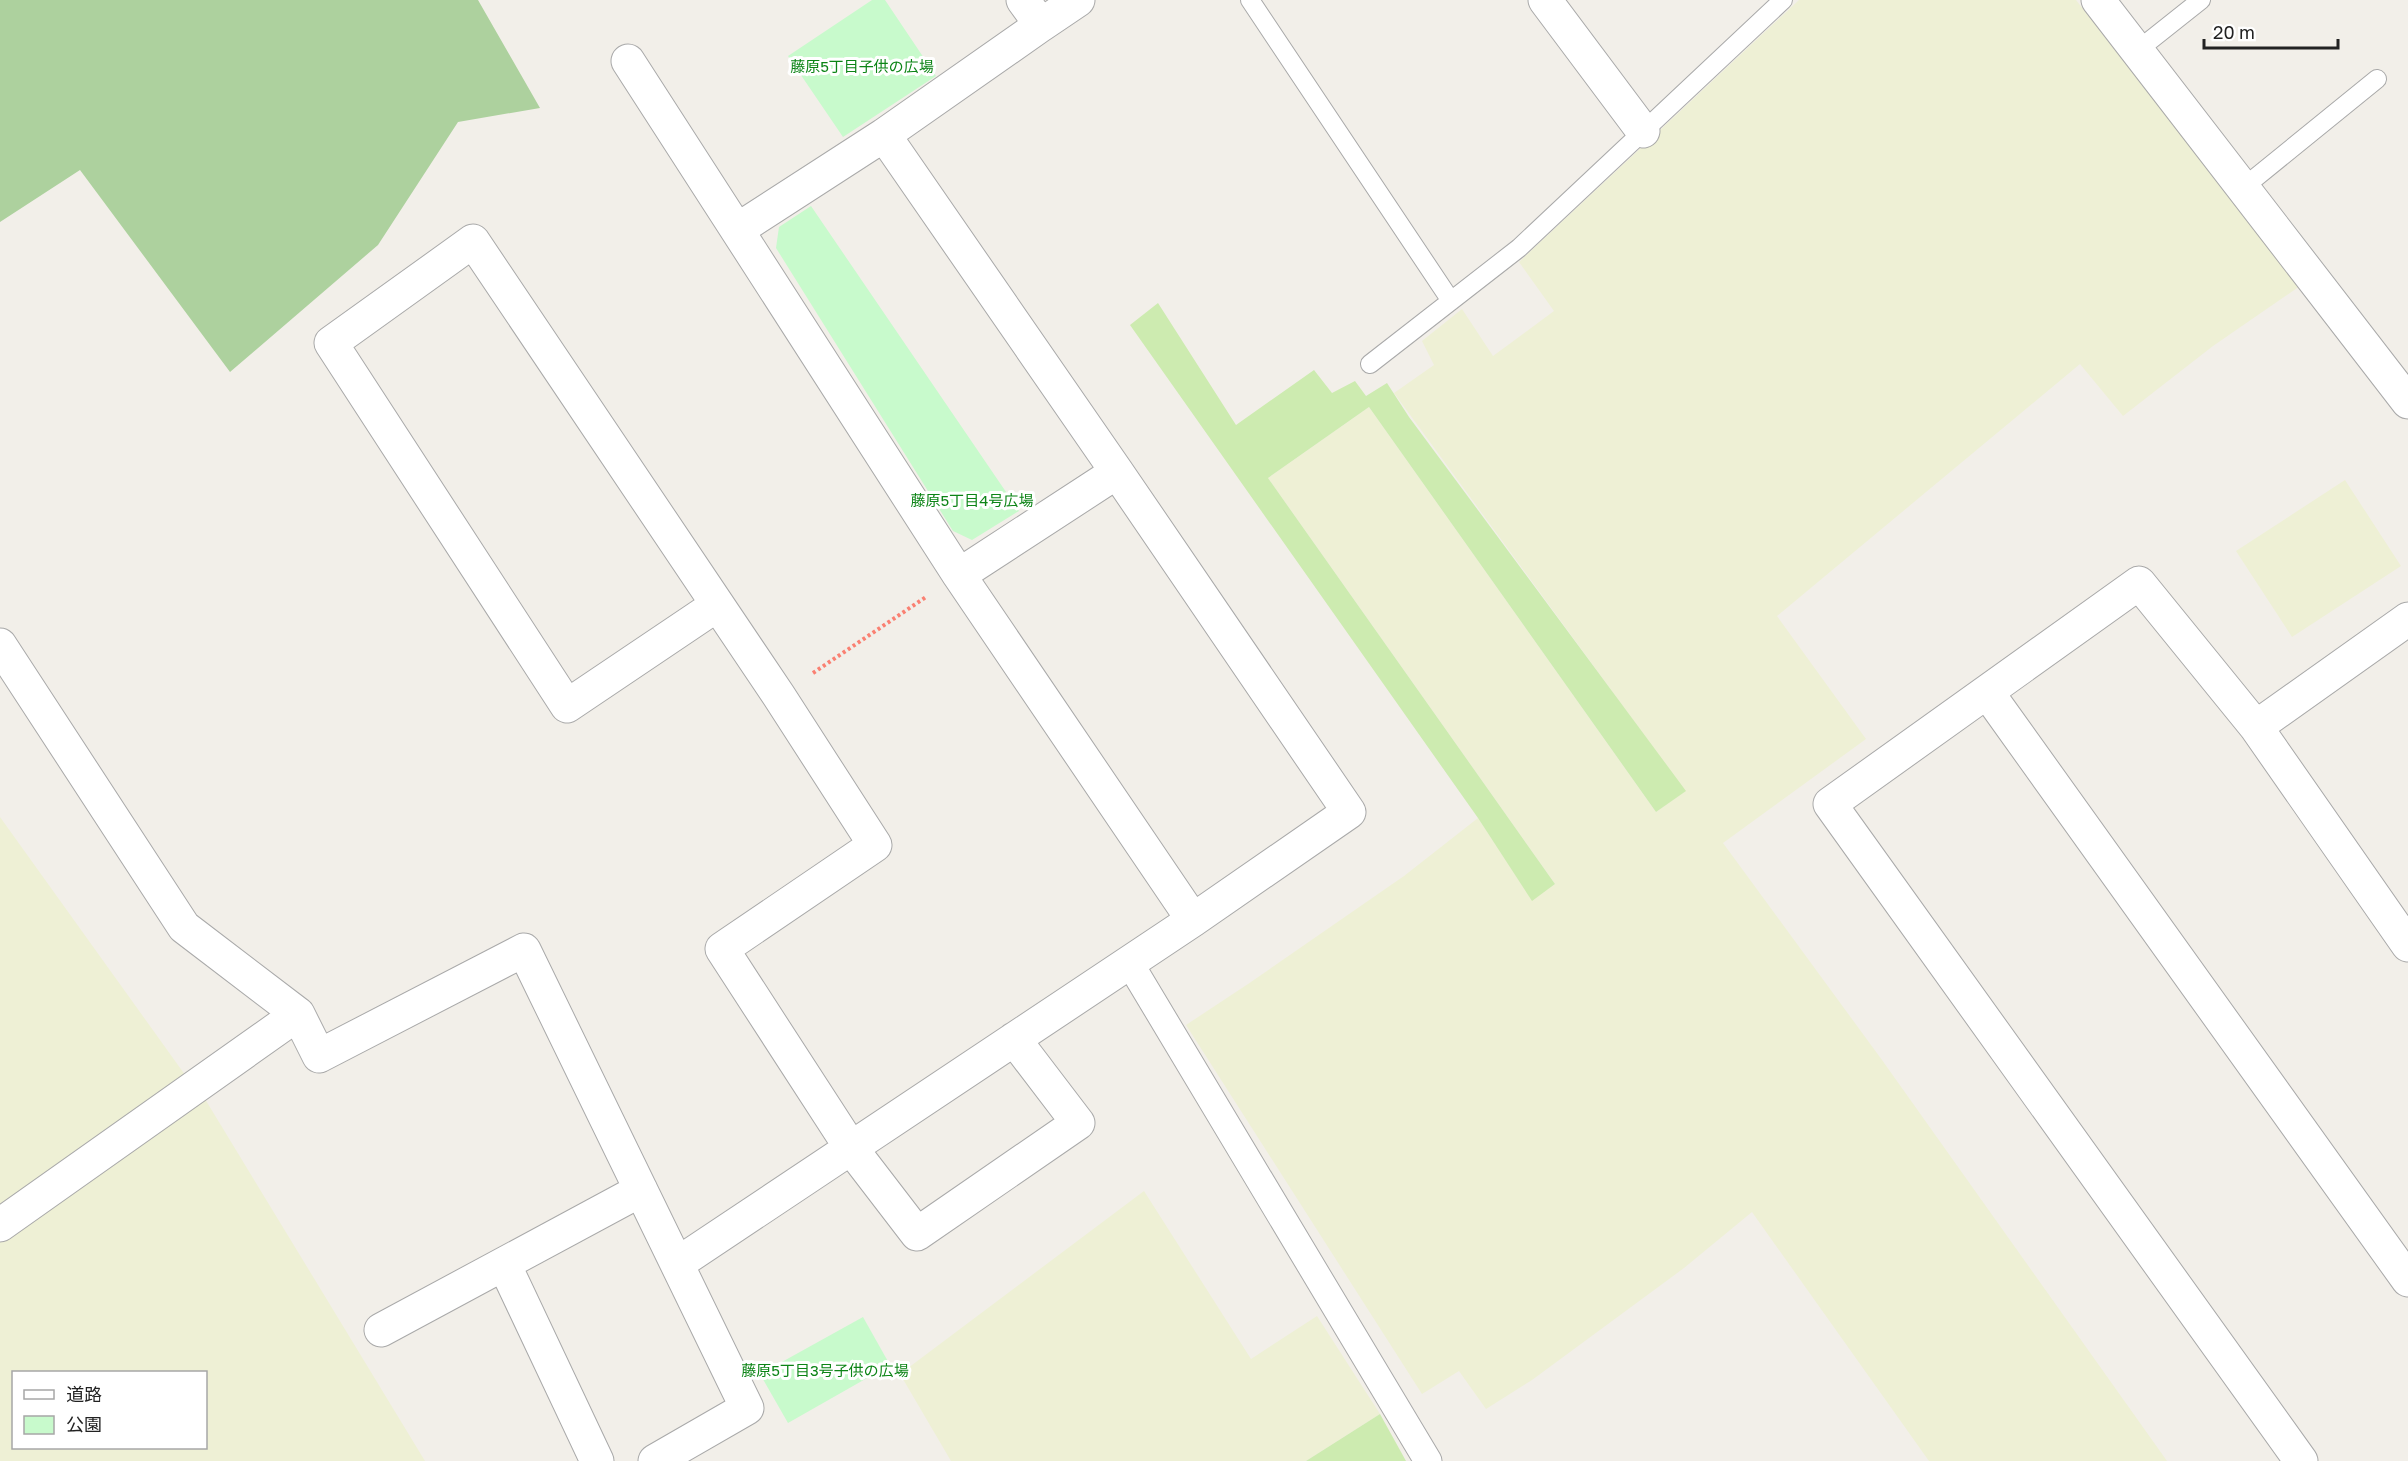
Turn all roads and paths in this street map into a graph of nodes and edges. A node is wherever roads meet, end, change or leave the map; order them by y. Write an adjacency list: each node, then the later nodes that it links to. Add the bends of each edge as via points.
1 (1078, 0): 7 (street)
2 (1250, 0): 15 (lane)
3 (1545, 0): 11 (street)
4 (1783, 0): 11 (lane)
5 (2098, 0): 8 (street)
6 (2201, 0): 8 (lane)
7 (1032, 13): 12 (street)
8 (2138, 50): 13 (street)
9 (628, 61): 14 (street)
10 (2377, 79): 13 (lane)
11 (1643, 131): 15 (lane, via 1519,248)
12 (884, 135): 14 (street); 18 (street)
13 (2244, 187): 17 (street)
14 (737, 230): 19 (street)
15 (1450, 301): 16 (lane)
16 (1370, 364)
17 (2408, 402)
18 (1117, 472): 19 (street); 26 (street, via 1348,812)
19 (959, 575): 24 (path); 26 (street)
20 (717, 605): 20 (street, via 473,241 331,343 567,706); 24 (street)
21 (2408, 619): 25 (street)
22 (0, 645): 29 (street, via 184,927)
23 (1987, 692): 25 (street, via 2139,584); 36 (street); 41 (street, via 1830,804)
24 (778, 696): 31 (street, via 875,845 722,949)
25 (2256, 728): 27 (street)
26 (1193, 920): 28 (street)
27 (2408, 945)
28 (1129, 962): 30 (street); 40 (street)
29 (298, 1014): 32 (street, via 319,1056 524,950); 33 (street)
30 (1014, 1039): 31 (street); 31 (street, via 1078,1123 927,1229 917,1234)
31 (851, 1148): 35 (street)
32 (641, 1190): 34 (street); 35 (street)
33 (0, 1225)
34 (504, 1264): 37 (street); 38 (street)
35 (677, 1264): 39 (street, via 747,1408)
36 (2408, 1280)
37 (381, 1330)
38 (597, 1461)
39 (656, 1461)
40 (1428, 1461)
41 (2301, 1461)

